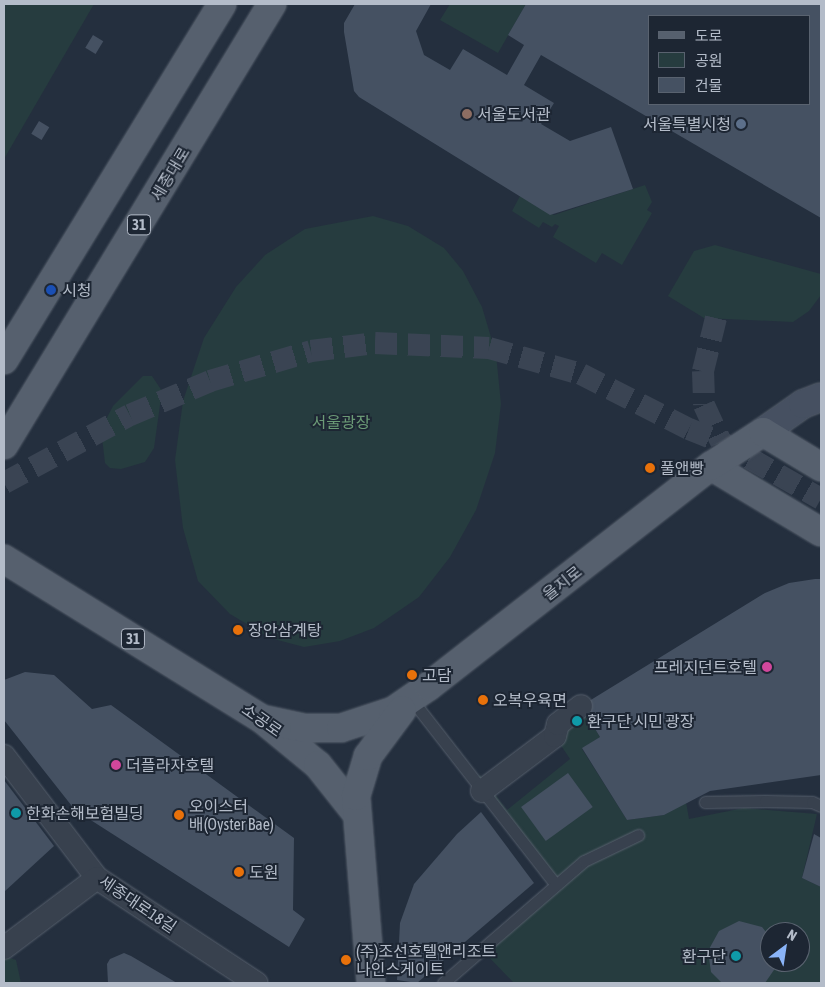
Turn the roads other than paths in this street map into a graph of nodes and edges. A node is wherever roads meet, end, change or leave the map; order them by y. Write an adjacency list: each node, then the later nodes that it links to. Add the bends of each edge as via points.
1 (222, 4): 3 (main road)
2 (272, 4): 6 (main road, 세종대로 / 31)
3 (4, 360)
4 (821, 397): 5 (main road, via 803,404)
5 (763, 432): 7 (main road, 을지로); 8 (main road)
6 (4, 445)
7 (711, 466): 9 (main road); 11 (main road, 을지로)
8 (821, 467)
9 (821, 532)
10 (4, 558): 13 (main road, 소공로 / 31)
11 (412, 700): 13 (main road, 을지로, via 376,719 341,728 304,728); 15 (lane); 18 (main road, 을지로, via 368,756 358,782)
12 (581, 706): 15 (street, via 558,724 555,736)
13 (262, 719): 18 (main road, 소공로 / 31, via 318,765)
14 (4, 756): 20 (street, 세종대로18길)
15 (482, 791): 21 (lane)
16 (705, 802): 17 (lane, via 765,800 812,802)
17 (821, 806)
18 (356, 813): 24 (main road)
19 (638, 835): 21 (lane, via 590,857)
20 (97, 878): 22 (street); 23 (street, 세종대로18길)
21 (556, 885): 25 (lane)
22 (4, 948)
23 (256, 983)
24 (371, 983)
25 (443, 983)

